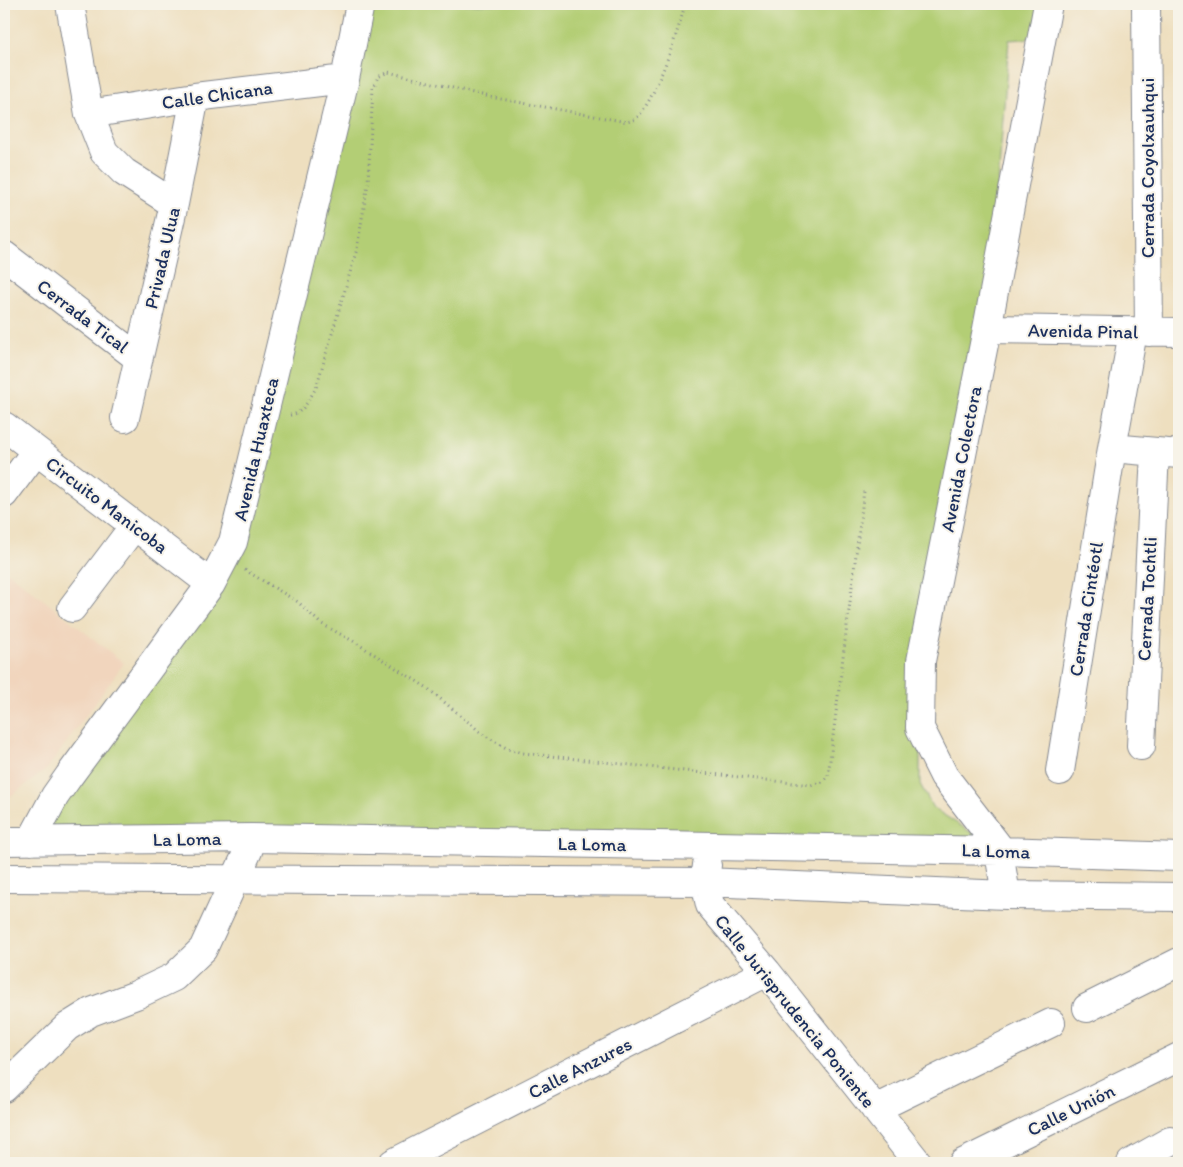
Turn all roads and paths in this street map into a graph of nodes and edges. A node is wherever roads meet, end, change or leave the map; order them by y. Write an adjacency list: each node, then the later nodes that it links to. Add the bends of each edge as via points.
1 (70, 4): 8 (street)
2 (360, 4): 6 (street, Avenida Huaxteca)
3 (685, 4): 15 (path, via 681,24 652,94 636,119 627,122 490,97 388,72 378,77 374,88 368,183 357,248 316,388 304,408 293,415)
4 (1048, 4): 11 (street, Avenida Colectora)
5 (1146, 4): 12 (street, Cerrada Coyolxauhqui)
6 (345, 79): 7 (street, Calle Chicana); 15 (street, Avenida Huaxteca)
7 (195, 97): 8 (street, Calle Chicana); 9 (street, Privada Ulua)
8 (90, 114): 9 (street, via 104,152 124,172)
9 (174, 204): 14 (street, Privada Ulua)
10 (4, 255): 14 (street, Cerrada Tical)
11 (987, 329): 12 (street, Avenida Pinal); 33 (street, Avenida Colectora, via 921,662 920,728 944,776)
12 (1141, 332): 13 (street, Avenida Pinal); 18 (street, Cerrada Cintéotl)
13 (1179, 332)
14 (138, 358): 16 (street, Privada Ulua)
15 (264, 414): 24 (street, Avenida Huaxteca, via 233,542)
16 (125, 418)
17 (4, 426): 19 (street, Circuito Manicoba)
18 (1112, 448): 20 (street); 28 (street, Cerrada Cintéotl)
19 (36, 451): 22 (street); 23 (street, Circuito Manicoba)
20 (1167, 453): 27 (street, Cerrada Tochtli)
21 (864, 491): 24 (path, via 828,776 811,785 508,749 484,735 426,687 320,623 298,602)
22 (4, 494)
23 (134, 526): 25 (street, Circuito Manicoba); 26 (street)
24 (225, 558): 25 (street, Avenida Huaxteca)
25 (211, 584): 31 (street, Avenida Huaxteca, via 69,776)
26 (72, 608)
27 (1141, 746)
28 (1060, 770)
29 (252, 838): 31 (street, La Loma); 32 (street, La Loma); 36 (street)
30 (4, 841): 31 (street, La Loma)
31 (31, 841)
32 (710, 846): 33 (street, La Loma); 37 (street, Calle Jurisprudencia Poniente)
33 (1000, 851): 34 (street, La Loma); 38 (street, Avenida Colectora)
34 (1179, 857)
35 (4, 878): 36 (street)
36 (235, 880): 37 (street); 45 (street, via 204,949 174,977 91,1012 67,1027)
37 (705, 882): 38 (street); 41 (street, Calle Jurisprudencia Poniente, via 710,905)
38 (1006, 894): 39 (street)
39 (1179, 897)
40 (1179, 962): 42 (street)
41 (767, 972): 46 (street, Calle Jurisprudencia Poniente); 48 (street, Calle Anzures)
42 (1087, 1008)
43 (1051, 1023): 46 (street)
44 (1179, 1057): 50 (street, Calle Unión)
45 (4, 1088)
46 (875, 1109): 49 (street, Calle Jurisprudencia Poniente)
47 (1170, 1141): 51 (street)
48 (393, 1163)
49 (918, 1163)
50 (962, 1163)
51 (1131, 1163)

